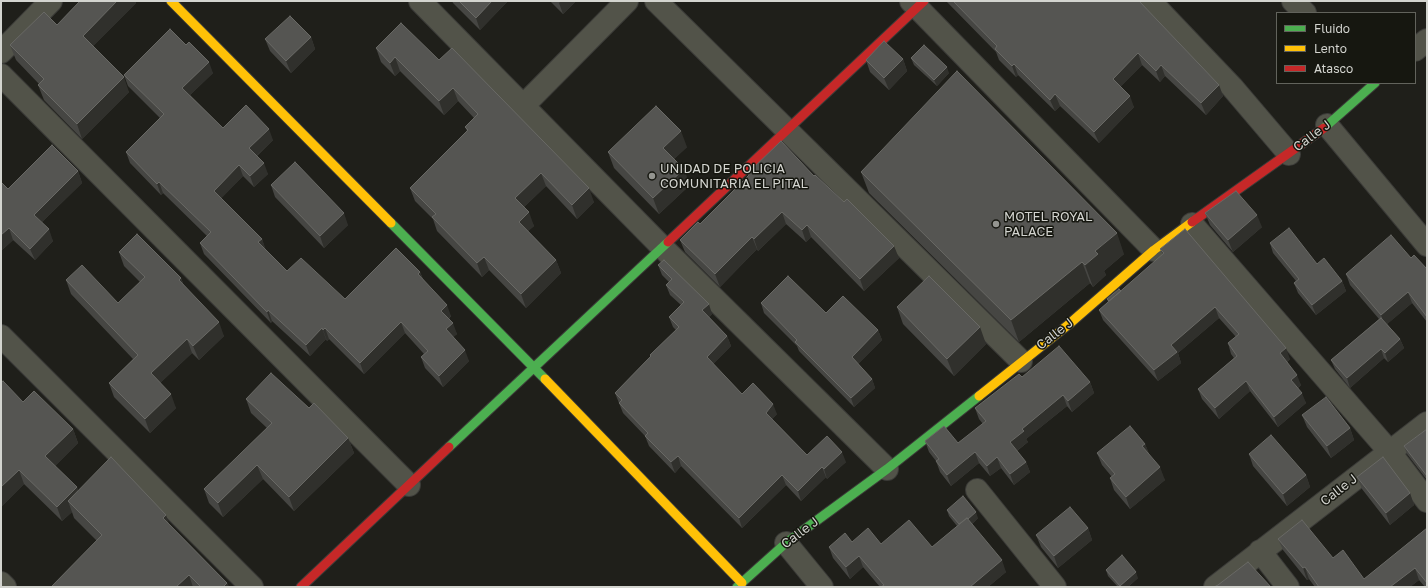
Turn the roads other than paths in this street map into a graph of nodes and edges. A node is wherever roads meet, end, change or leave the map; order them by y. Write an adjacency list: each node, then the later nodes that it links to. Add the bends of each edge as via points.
1 (51, 1): 12 (street)
2 (171, 1): 25 (street)
3 (420, 1): 15 (street)
4 (628, 1): 15 (street)
5 (656, 1): 17 (street)
6 (1150, 1): 18 (street, via 1232,88)
7 (1293, 1): 9 (street)
8 (917, 3): 17 (street); 22 (street)
9 (1304, 12)
10 (1427, 40): 11 (street)
11 (1416, 49)
12 (1, 52)
13 (1, 75): 29 (street)
14 (1374, 84): 16 (street, Calle J)
15 (523, 106): 21 (street)
16 (1327, 125): 18 (street, Calle J); 20 (street)
17 (786, 130): 21 (street); 24 (street)
18 (1289, 154): 19 (street, Calle J)
19 (1192, 224): 22 (street, Calle J); 27 (street)
20 (1427, 245)
21 (662, 247): 25 (street); 28 (street)
22 (1154, 250): 24 (street, Calle J, via 1068,325)
23 (1, 336): 37 (street)
24 (1020, 361): 28 (street, Calle J)
25 (536, 368): 29 (street); 35 (street)
26 (1427, 423): 27 (street, Calle J)
27 (1389, 451): 31 (street); 33 (street, Calle J)
28 (887, 469): 32 (street, Calle J)
29 (409, 484): 38 (street)
30 (977, 490): 40 (street)
31 (1427, 501)
32 (786, 544): 35 (street, Calle J); 39 (street)
33 (1260, 551): 41 (street, Calle J); 42 (street)
34 (1, 583): 36 (street)
35 (739, 585)
36 (5, 587)
37 (252, 587)
38 (301, 587)
39 (822, 587)
40 (1055, 587)
41 (1215, 587)
42 (1288, 587)

